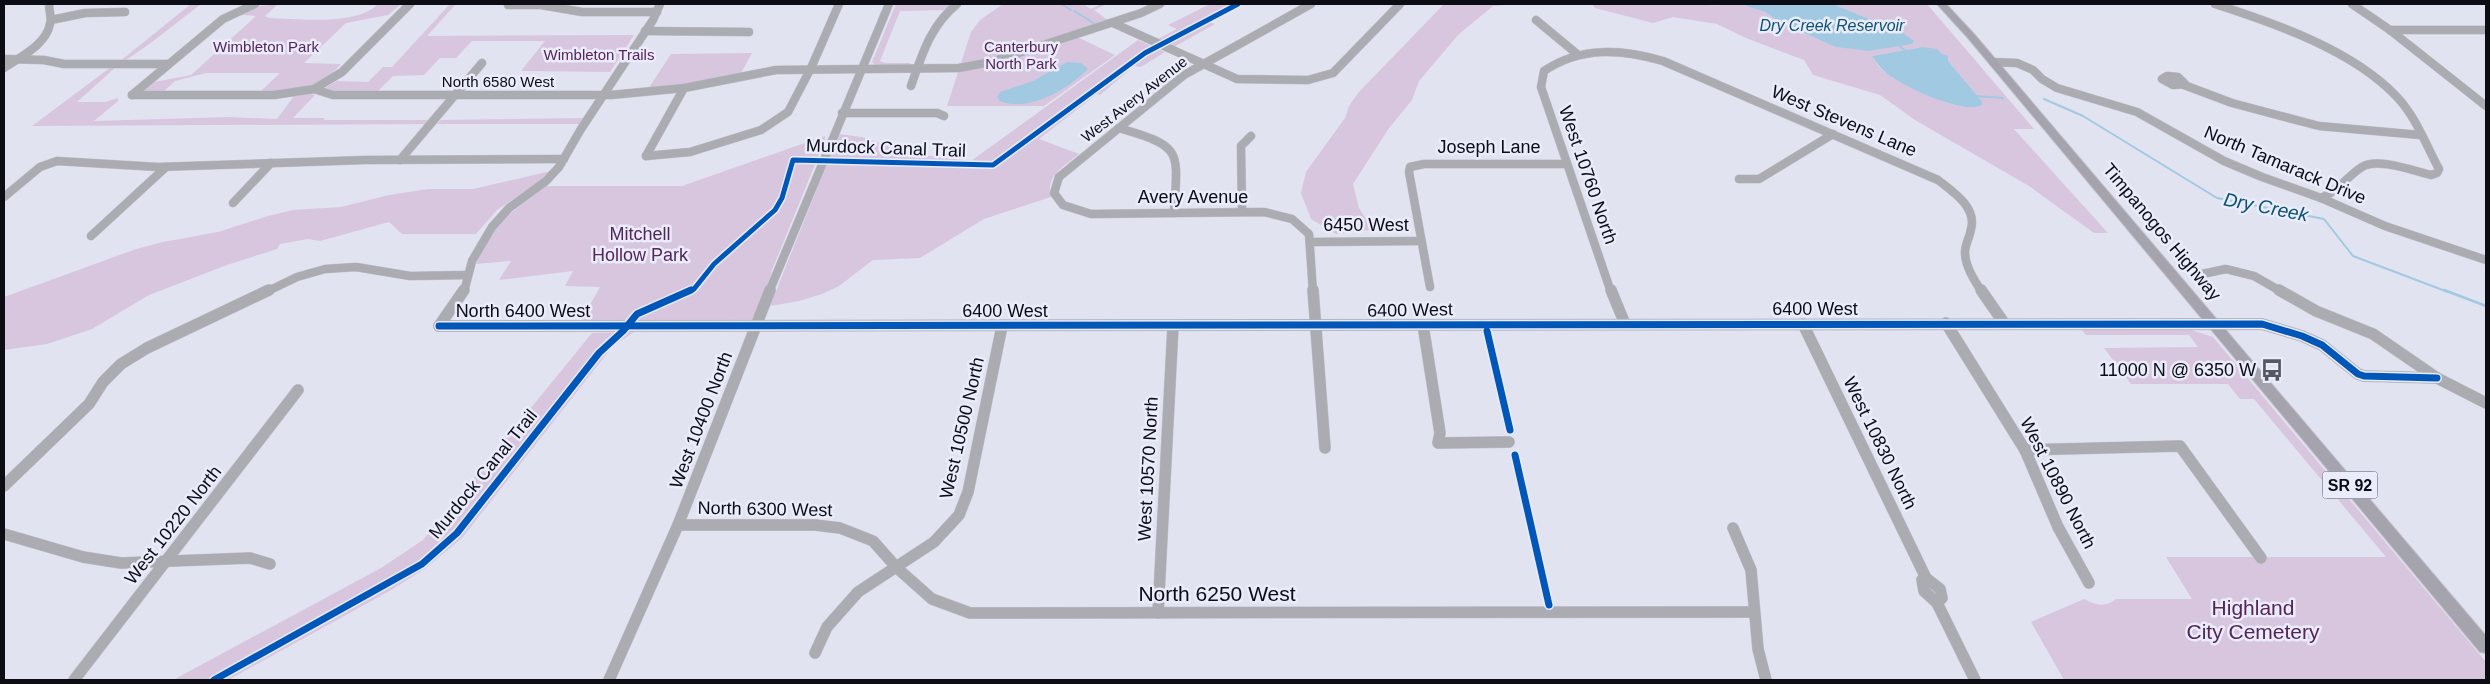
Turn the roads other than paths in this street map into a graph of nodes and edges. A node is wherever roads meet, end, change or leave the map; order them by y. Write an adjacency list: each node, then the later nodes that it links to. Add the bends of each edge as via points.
1 (49, 4): 17 (street)
2 (255, 4): 30 (street, via 223,19)
3 (410, 4): 39 (street, via 342,72)
4 (840, 4): 33 (street)
5 (888, 4): 34 (street, West 10400 North)
6 (957, 4): 35 (street, via 931,30)
7 (1160, 4): 19 (street, North 6580 West)
8 (1311, 4): 31 (street, West Avery Avenue)
9 (1398, 4): 31 (street, via 1334,73 1326,77 1285,81 1237,79)
10 (1941, 4): 24 (main road, Timpanogos Highway / SR 92)
11 (1948, 4): 24 (main road, SR 92)
12 (2215, 4): 47 (street, via 2290,31 2367,73 2396,96)
13 (2352, 4): 20 (street)
14 (508, 5): 15 (street, via 541,5 582,12)
15 (658, 8): 22 (street)
16 (125, 12): 17 (street, via 84,13)
17 (51, 20): 27 (street, via 48,32)
18 (1536, 20): 25 (street)
19 (1113, 23): 31 (street); 35 (street, North 6580 West, via 991,62 959,68)
20 (2390, 30): 21 (street); 42 (street)
21 (2486, 30)
22 (646, 31): 23 (street); 41 (street)
23 (749, 32)
24 (1971, 36): 28 (main road, Timpanogos Highway / SR 92)
25 (1576, 54): 46 (street, West Stevens Lane, via 1611,52 1650,57); 52 (street, West 10760 North, via 1553,62 1544,71 1542,87)
26 (4, 59): 27 (street)
27 (16, 59): 30 (street, via 64,64); 32 (street)
28 (1993, 62): 56 (street, North Tamarack Drive, via 2017,63 2033,70 2057,88 2137,112 2224,161); 70 (main road, Timpanogos Highway / SR 92)
29 (482, 63): 40 (street)
30 (168, 64): 39 (street, North 6580 West, via 132,95 274,95)
31 (1202, 64): 45 (street, West Avery Avenue)
32 (4, 68)
33 (811, 68): 34 (street, North 6580 West); 38 (street, North 6580 West, via 758,73); 38 (street, via 788,112 760,130 690,152 646,156)
34 (864, 68): 35 (street, North 6580 West); 43 (street, West 10400 North)
35 (918, 68): 37 (street)
36 (2184, 85): 47 (street, via 2232,103 2318,126)
37 (911, 86)
38 (684, 88): 41 (street, North 6580 West)
39 (314, 89): 40 (street, North 6580 West, via 333,95)
40 (456, 94): 41 (street, North 6580 West); 50 (street)
41 (602, 95): 49 (street)
42 (2485, 104)
43 (842, 113): 44 (street, via 937,113); 75 (street, West 10400 North)
44 (944, 116)
45 (1119, 128): 58 (street, West Avery Avenue, via 1059,177 1054,193); 60 (street, via 1170,146 1176,156)
46 (1833, 134): 54 (street, via 1759,179); 69 (street, West Stevens Lane, via 1918,170 1955,193 1969,209 1973,226 1965,253 1971,272)
47 (2420, 135): 56 (street, via 2439,169 2437,173 2431,175 2379,163 2370,164 2362,167 2334,193)
48 (1251, 136): 59 (street, via 1240,146)
49 (564, 159): 50 (street); 66 (street, via 551,176 509,208 492,227 472,261)
50 (400, 160): 51 (street)
51 (271, 163): 53 (street); 57 (street)
52 (1566, 164): 62 (street, Joseph Lane, via 1413,165 1409,172); 71 (street, West 10760 North, via 1608,286)
53 (166, 167): 55 (street, via 54,162 40,167); 61 (street)
54 (1739, 179)
55 (4, 197)
56 (2321, 198): 64 (street, North Tamarack Drive, via 2409,235)
57 (234, 203)
58 (1063, 205): 60 (street, Avery Avenue, via 1091,214)
59 (1242, 212): 60 (street, Avery Avenue); 63 (street, Avery Avenue, via 1275,214 1292,219 1305,228)
60 (1174, 213)
61 (91, 236)
62 (1422, 241): 63 (street, 6450 West); 67 (street)
63 (1311, 242): 78 (street)
64 (2486, 260)
65 (2202, 274): 79 (street, via 2226,269 2254,276 2316,311 2373,334)
66 (468, 275): 74 (street, North 6400 West, via 464,292 439,326); 85 (street, via 425,277 370,268 325,269 298,277 147,348 121,364 103,382 89,404)
67 (1430, 287)
68 (1946, 323): 69 (street, 6400 West); 72 (street, 6400 West); 84 (street, West 10890 North)
69 (2004, 323): 70 (street, 6400 West)
70 (2214, 323): 79 (street, via 2262,324 2302,336 2322,345 2364,376); 96 (main road, Timpanogos Highway / SR 92)
71 (1625, 324): 72 (street, 6400 West); 73 (street, 6400 West)
72 (1802, 324): 101 (street, West 10830 North, via 1926,578 1922,580 1922,590 1938,603)
73 (1423, 325): 78 (street, 6400 West); 82 (street, via 1440,433 1438,443)
74 (606, 326): 75 (street, 6400 West)
75 (756, 326): 76 (street, 6400 West); 86 (street, West 10400 North)
76 (1002, 326): 77 (street, 6400 West); 92 (street, West 10500 North, via 968,492 959,515 934,542)
77 (1173, 326): 78 (street, 6400 West); 95 (street, West 10570 North)
78 (1316, 326): 83 (street)
79 (2436, 378): 81 (street)
80 (298, 390): 90 (street, West 10220 North)
81 (2486, 404)
82 (1510, 442)
83 (1325, 448)
84 (2025, 450): 89 (street, via 2180,446); 93 (street, West 10890 North, via 2058,528)
85 (4, 486)
86 (678, 525): 92 (street, North 6300 West, via 840,528 873,541); 99 (street, West 10400 North)
87 (1733, 528): 94 (street, via 1751,570)
88 (4, 534): 90 (street, via 83,557 121,563)
89 (2261, 558)
90 (168, 560): 91 (street, via 250,558); 98 (street, West 10220 North)
91 (270, 564)
92 (897, 568): 95 (street, North 6250 West, via 932,599 970,613); 97 (street, West 10500 North, via 858,592 827,627)
93 (2090, 583)
94 (1753, 612): 95 (street, North 6250 West); 100 (street)
95 (1158, 613)
96 (2486, 647)
97 (815, 652)
98 (74, 680)
99 (609, 680)
100 (1766, 680)
101 (1975, 680)

